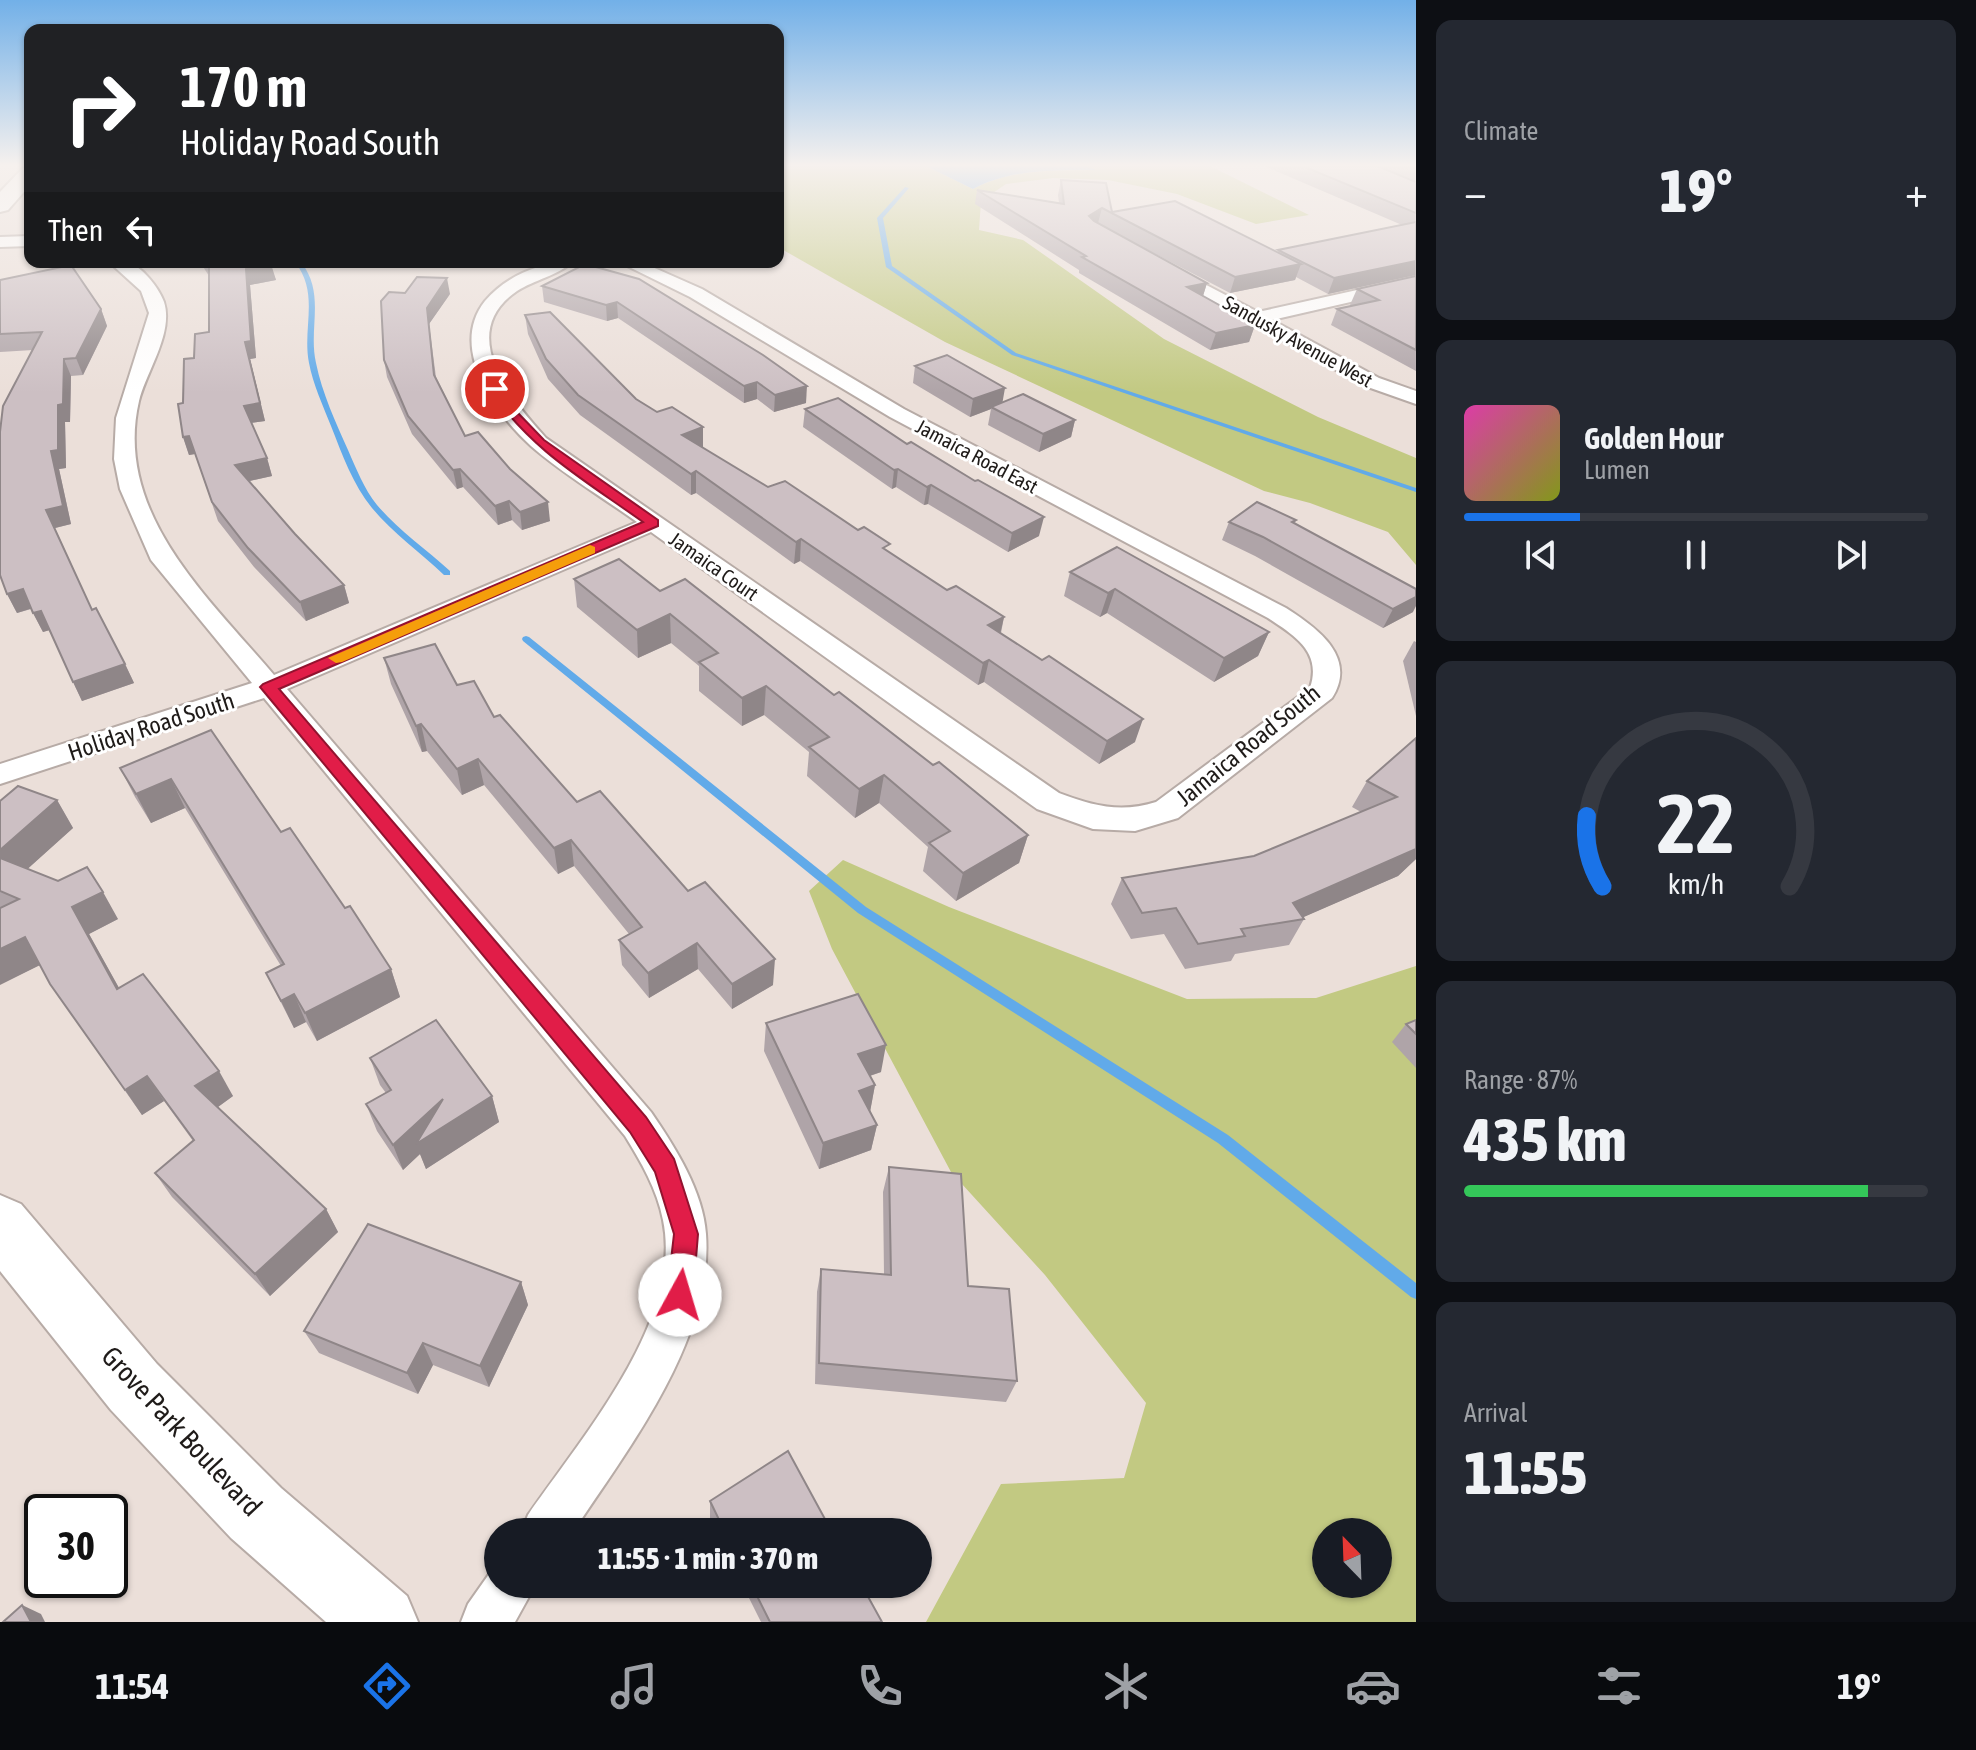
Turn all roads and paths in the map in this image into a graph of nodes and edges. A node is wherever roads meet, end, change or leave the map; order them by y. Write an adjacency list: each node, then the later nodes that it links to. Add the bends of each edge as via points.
1 (24, 241): 2 (street)
2 (0, 242)
3 (1150, 260): 8 (street, Sandusky Avenue West)
4 (125, 268): 12 (street, via 146,285 158,310 125,419 128,479 163,560)
5 (550, 268): 10 (street, Jamaica Court, via 491,306 482,323 485,366 514,416 539,442)
6 (640, 268): 11 (street, Jamaica Road East, via 696,293 897,413 1277,613)
7 (1416, 282): 8 (street)
8 (1255, 318): 9 (street, Sandusky Avenue West, via 1372,382)
9 (1416, 398)
10 (653, 523): 12 (street, Holiday Road South); 14 (street, Jamaica Court, via 1048,801)
11 (1324, 652): 14 (street, Jamaica Road South, via 1329,676 1322,692 1167,810 1135,820)
12 (269, 687): 13 (street, Holiday Road South); 16 (street, via 638,1124 666,1167 686,1234 680,1295 657,1360)
13 (0, 774)
14 (1093, 818)
15 (0, 1224): 18 (street, Grove Park Boulevard, via 134,1387 256,1513)
16 (554, 1518)
17 (502, 1598): 19 (street)
18 (381, 1622)
19 (486, 1622)

